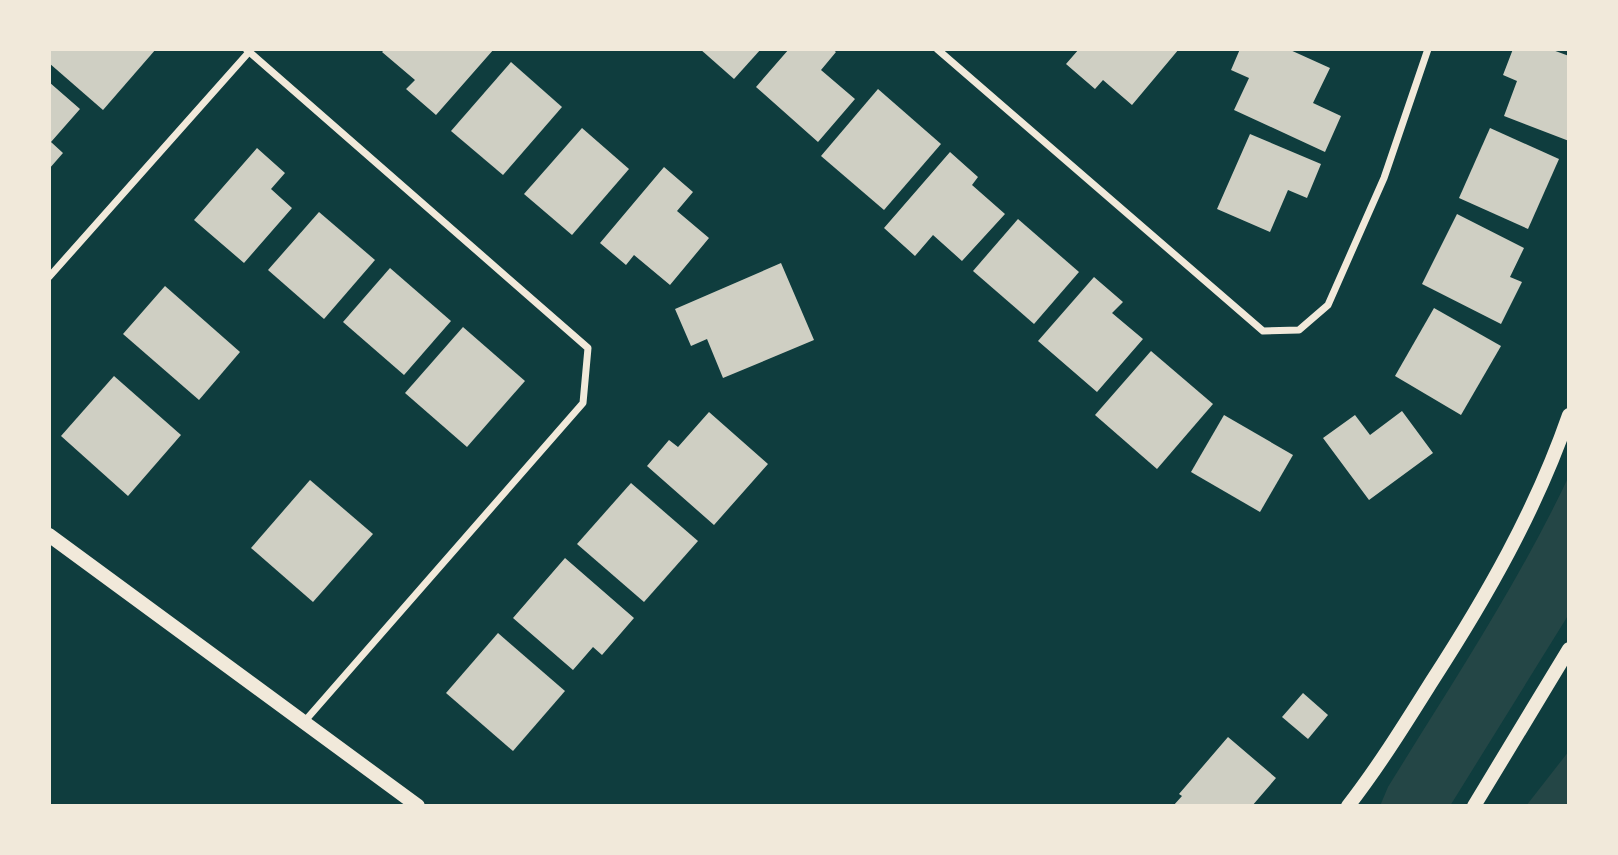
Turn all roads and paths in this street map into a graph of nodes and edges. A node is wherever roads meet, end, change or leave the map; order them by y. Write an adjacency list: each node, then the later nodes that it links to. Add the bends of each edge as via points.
1 (937, 49): 2 (street, via 1263,331 1298,330 1328,305 1384,178)
2 (1428, 49)
3 (247, 50): 4 (street); 8 (street, via 588,348 583,403)
4 (49, 277)
5 (1569, 415): 10 (main road, via 1549,474 1485,598)
6 (49, 535): 8 (main road)
7 (1569, 649): 11 (main road)
8 (304, 723): 9 (main road)
9 (418, 806)
10 (1348, 806)
11 (1475, 806)

